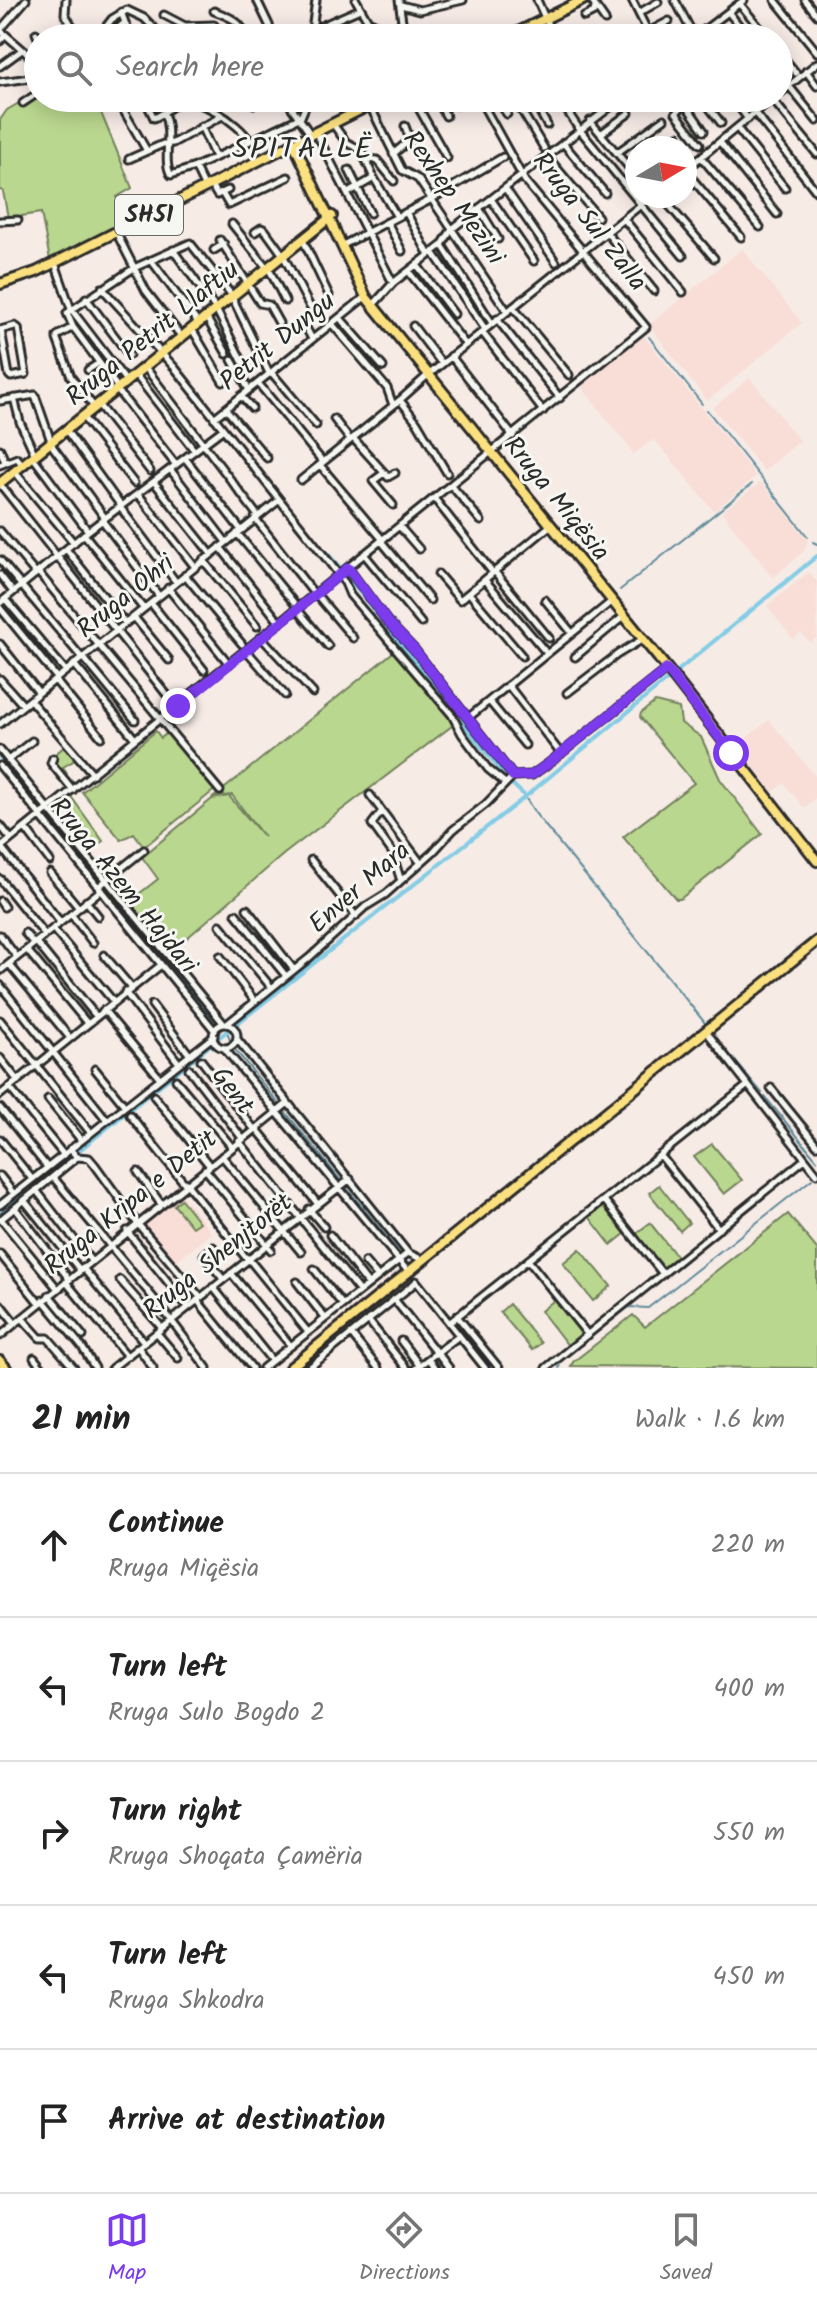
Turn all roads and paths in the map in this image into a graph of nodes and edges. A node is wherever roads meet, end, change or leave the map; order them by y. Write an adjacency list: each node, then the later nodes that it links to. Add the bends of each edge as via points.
1 (26, 0): 49 (street)
2 (66, 0): 31 (street)
3 (257, 0): 36 (street)
4 (317, 0): 37 (street)
5 (356, 0): 17 (street)
6 (463, 0): 14 (street, via 420,10)
7 (583, 0): 25 (main road)
8 (632, 0): 20 (street)
9 (675, 0): 45 (street)
10 (775, 0): 53 (street)
11 (805, 0): 23 (street)
12 (658, 2): 20 (street)
13 (742, 2): 21 (street); 48 (street)
14 (400, 3): 40 (street)
15 (539, 3): 25 (street)
16 (593, 3): 24 (street, via 594,11); 26 (street)
17 (360, 9): 27 (street); 30 (street)
18 (214, 11): 35 (street)
19 (121, 12): 29 (street); 32 (street); 33 (street, via 130,11)
20 (639, 13): 43 (street)
21 (729, 13): 46 (street); 47 (street)
22 (164, 15): 34 (street)
23 (817, 15)
24 (584, 17)
25 (545, 18): 41 (main road); 42 (street)
26 (605, 20)
27 (334, 21): 38 (street); 39 (street)
28 (669, 21): 44 (street)
29 (124, 23)
30 (370, 23)
31 (71, 24)
32 (108, 24)
33 (150, 24)
34 (181, 24)
35 (239, 24)
36 (269, 24)
37 (313, 24)
38 (327, 24)
39 (335, 24)
40 (400, 24)
41 (533, 24)
42 (548, 24)
43 (643, 24)
44 (663, 24)
45 (688, 24)
46 (714, 24)
47 (738, 24)
48 (758, 24)
49 (0, 30): 50 (street)
50 (6, 35): 51 (street); 52 (street)
51 (0, 41)
52 (24, 52)
53 (817, 52)
54 (24, 54): 56 (street)
55 (817, 63): 58 (street)
56 (0, 66)
57 (793, 69): 59 (street)
58 (806, 71): 61 (street); 63 (street)
59 (796, 73)
60 (24, 79): 62 (street)
61 (793, 80)
62 (0, 82)
63 (817, 86)
64 (793, 91): 93 (street)
65 (124, 112): 110 (street)
66 (150, 112): 86 (street, via 156,118)
67 (214, 112): 87 (street)
68 (297, 112): 89 (street)
69 (303, 112): 89 (street)
70 (356, 112): 95 (main road, SH51)
71 (373, 112): 113 (street, Rexhep Mezini)
72 (421, 112): 118 (street)
73 (444, 112): 88 (street)
74 (487, 112): 125 (street, Rruga Sul Zalla)
75 (522, 112): 111 (street)
76 (540, 112): 96 (street)
77 (568, 112): 100 (street)
78 (603, 112): 92 (street)
79 (677, 112): 109 (street)
80 (690, 112): 101 (street)
81 (712, 112): 94 (street)
82 (743, 112): 91 (street)
83 (784, 112): 114 (street)
84 (629, 113): 102 (street)
85 (755, 113): 91 (street); 135 (street)
86 (164, 114): 105 (street)
87 (222, 116): 97 (street); 104 (street)
88 (446, 116)
89 (301, 117): 103 (street); 104 (street)
90 (664, 119): 112 (street)
91 (748, 119): 99 (street)
92 (590, 121): 100 (street); 102 (street)
93 (817, 121)
94 (721, 123)
95 (333, 124): 103 (main road, SH51); 120 (street)
96 (547, 125)
97 (201, 126): 105 (street); 115 (street)
98 (405, 126): 113 (street, via 410,140)
99 (737, 128): 106 (street); 134 (street)
100 (579, 129): 108 (street); 130 (street)
101 (704, 131)
102 (602, 133): 112 (street)
103 (314, 134): 107 (main road, SH51); 136 (street)
104 (249, 140): 115 (street)
105 (169, 142): 110 (street); 123 (street, via 169,175)
106 (720, 142): 117 (street); 146 (street)
107 (295, 143): 131 (main road, SH51); 147 (main road, Rruga Miqësia)
108 (563, 143): 111 (street); 137 (street)
109 (700, 144)
110 (147, 151): 119 (street)
111 (545, 152): 125 (street); 149 (street)
112 (618, 152): 121 (street)
113 (393, 154): 139 (street, Rexhep Mezini)
114 (817, 154)
115 (215, 157): 123 (street)
116 (503, 157): 139 (street)
117 (701, 157): 122 (street); 155 (street)
118 (447, 158)
119 (129, 159)
120 (367, 159): 127 (street); 128 (street, via 377,160)
121 (625, 159)
122 (697, 160)
123 (195, 167): 131 (street)
124 (349, 170): 132 (street)
125 (522, 175): 133 (street); 169 (street, Rruga Sul Zalla)
126 (288, 177): 131 (street, via 229,205 225,192 216,194)
127 (374, 178): 132 (street); 148 (street)
128 (394, 181)
129 (697, 184): 161 (street)
130 (625, 185)
131 (208, 186): 157 (main road, SH51)
132 (357, 188): 136 (street); 145 (street)
133 (505, 188): 138 (street); 177 (street)
134 (785, 188)
135 (816, 191)
136 (348, 193): 159 (street)
137 (605, 193)
138 (491, 199): 140 (street); 175 (street)
139 (430, 200): 144 (street); 156 (street, Rexhep Mezini)
140 (479, 208): 156 (street); 163 (street)
141 (637, 208): 150 (street)
142 (643, 208): 172 (street)
143 (671, 208): 173 (street)
144 (406, 212): 148 (street); 170 (street)
145 (370, 213)
146 (777, 214)
147 (331, 217): 162 (main road, Rruga Petrit Llaftiu); 164 (main road, Rruga Miqësia); 190 (main road, Rruga Miqësia)
148 (397, 217): 153 (street)
149 (598, 217)
150 (624, 219): 160 (street); 187 (street)
151 (18, 220): 152 (street)
152 (0, 221)
153 (387, 222): 159 (street); 168 (street)
154 (232, 224): 180 (street)
155 (760, 227)
156 (452, 229): 165 (street); 198 (street, Rexhep Mezini)
157 (116, 231): 176 (main road, SH51); 179 (street)
158 (255, 232): 171 (street, via 263,228)
159 (368, 232): 164 (street); 183 (street)
160 (607, 233): 169 (street); 186 (street)
161 (741, 237)
162 (302, 239): 171 (main road, Rruga Petrit Llaftiu); 188 (street)
163 (498, 239)
164 (345, 244): 193 (main road, Rruga Miqësia)
165 (442, 245): 170 (street); 201 (street)
166 (173, 250): 174 (street); 189 (street, via 190,243); 197 (street)
167 (214, 250): 182 (street, via 222,242)
168 (402, 251)
169 (584, 251): 195 (street); 235 (street, Rruga Sul Zalla, via 646,327)
170 (431, 254): 178 (street); 209 (street)
171 (283, 255): 180 (main road, Rruga Petrit Llaftiu); 194 (street)
172 (683, 256)
173 (714, 258)
174 (151, 260): 179 (street); 203 (street)
175 (534, 261)
176 (55, 262): 184 (main road, SH51); 196 (street)
177 (556, 262)
178 (417, 265): 181 (street); 199 (street)
179 (134, 268): 185 (street); 210 (street)
180 (267, 268): 182 (main road, Rruga Petrit Llaftiu); 192 (street)
181 (409, 272): 183 (street); 212 (street)
182 (249, 282): 189 (main road, Rruga Petrit Llaftiu); 204 (street)
183 (393, 283): 193 (street)
184 (0, 284)
185 (102, 288): 191 (street); 213 (street)
186 (654, 291)
187 (683, 292)
188 (329, 295)
189 (232, 296): 197 (main road, Rruga Petrit Llaftiu); 224 (street)
190 (366, 297): 200 (street, Petrit Dungu); 225 (main road, Rruga Miqësia)
191 (86, 298): 196 (street); 215 (street)
192 (285, 301)
193 (375, 303): 225 (main road, Rruga Miqësia)
194 (310, 307)
195 (513, 307): 198 (street); 227 (street)
196 (71, 309): 207 (street, via 67,317); 228 (street)
197 (216, 309): 203 (main road, Rruga Petrit Llaftiu); 222 (street)
198 (507, 311): 201 (street)
199 (454, 314)
200 (340, 318): 205 (street, Petrit Dungu); 221 (street)
201 (495, 321): 209 (street); 235 (street)
202 (303, 322): 211 (street)
203 (199, 323): 210 (main road, Rruga Petrit Llaftiu); 214 (street); 229 (street)
204 (279, 323)
205 (332, 324): 211 (street, Petrit Dungu); 238 (street, via 387,388)
206 (413, 326): 219 (street)
207 (73, 327): 218 (street); 239 (street, via 57,339 71,377)
208 (1, 330): 208 (street, via 18,328 26,374 9,375)
209 (483, 330): 212 (street); 241 (street)
210 (181, 336): 213 (main road, Rruga Petrit Llaftiu)
211 (312, 339): 224 (street, Petrit Dungu)
212 (466, 345): 216 (street)
213 (162, 353): 220 (main road, Rruga Petrit Llaftiu); 242 (street)
214 (227, 354)
215 (129, 355)
216 (451, 356): 219 (street); 248 (street)
217 (232, 360): 232 (street)
218 (99, 363): 223 (street); 231 (street)
219 (442, 364): 225 (street)
220 (144, 366): 226 (main road, Rruga Petrit Llaftiu); 251 (street)
221 (383, 367)
222 (246, 369)
223 (88, 370)
224 (270, 372): 230 (street, Petrit Dungu); 245 (street)
225 (430, 373): 236 (street); 254 (main road, Rruga Miqësia)
226 (135, 374): 228 (main road, Rruga Petrit Llaftiu); 253 (street)
227 (569, 375)
228 (126, 381): 231 (main road, Rruga Petrit Llaftiu)
229 (223, 382)
230 (258, 383): 232 (street, Petrit Dungu); 258 (street)
231 (117, 388): 239 (main road, Rruga Petrit Llaftiu); 260 (street)
232 (249, 390): 233 (street, Petrit Dungu)
233 (241, 396): 240 (street); 242 (street, Petrit Dungu)
234 (14, 398): 237 (street); 250 (street, via 35,395); 255 (street)
235 (560, 398): 241 (street)
236 (400, 400): 238 (street); 265 (street)
237 (0, 401)
238 (394, 405): 249 (street)
239 (96, 406): 243 (main road, Rruga Petrit Llaftiu); 262 (street)
240 (252, 408)
241 (543, 411): 248 (street)
242 (219, 414): 247 (street); 257 (street)
243 (83, 416): 246 (main road, Rruga Petrit Llaftiu); 269 (street)
244 (334, 419): 249 (street)
245 (316, 425)
246 (66, 430): 250 (main road, Rruga Petrit Llaftiu); 275 (street)
247 (222, 430): 251 (street); 273 (street)
248 (513, 436): 254 (street)
249 (352, 439): 258 (street); 263 (street)
250 (51, 442): 255 (main road, Rruga Petrit Llaftiu); 277 (street)
251 (202, 444): 253 (street); 276 (street)
252 (0, 449): 259 (street)
253 (194, 450): 256 (street)
254 (494, 451): 270 (street); 279 (main road, Rruga Miqësia); 343 (main road, Rruga Miqësia)
255 (34, 456): 261 (main road, Rruga Petrit Llaftiu); 283 (street)
256 (185, 458): 260 (street); 282 (street)
257 (267, 458)
258 (321, 463): 266 (street); 284 (street)
259 (2, 464): 261 (street, via 17,458)
260 (173, 467): 267 (street); 285 (street)
261 (19, 468): 268 (main road, Rruga Petrit Llaftiu); 286 (street)
262 (150, 471)
263 (384, 473): 264 (street); 274 (street, via 373,481)
264 (395, 473)
265 (447, 473)
266 (301, 480)
267 (154, 482): 271 (street); 290 (street)
268 (0, 483): 292 (street)
269 (134, 483)
270 (451, 485): 272 (street); 278 (street)
271 (138, 494): 275 (street); 295 (street)
272 (434, 498): 280 (street); 297 (street)
273 (278, 501): 276 (street, Rruga Ohri); 296 (street)
274 (393, 505)
275 (120, 506): 277 (street); 303 (street)
276 (257, 517): 282 (street, Rruga Ohri); 308 (street)
277 (104, 519): 283 (street); 309 (street)
278 (481, 521)
279 (551, 525): 297 (street); 312 (main road, Rruga Miqësia)
280 (400, 527): 284 (street); 289 (street)
281 (0, 531): 298 (street)
282 (239, 531): 285 (street, Rruga Ohri); 315 (street)
283 (86, 532): 286 (street); 316 (street)
284 (382, 541): 291 (street); 310 (street)
285 (226, 542): 287 (street, Rruga Ohri)
286 (74, 543): 288 (street)
287 (220, 547): 290 (street, Rruga Ohri); 320 (street)
288 (66, 549): 292 (street); 319 (street)
289 (419, 549)
290 (211, 554): 294 (street, Rruga Ohri)
291 (364, 554): 296 (street); 321 (street)
292 (57, 557): 298 (street); 323 (street)
293 (0, 560): 304 (street)
294 (203, 560): 295 (street, Rruga Ohri); 322 (street)
295 (195, 567): 301 (street, Rruga Ohri)
296 (343, 572): 308 (street); 355 (street, via 408,641); 369 (street, via 350,595 452,715 488,769)
297 (494, 572): 302 (street); 327 (street)
298 (37, 573): 304 (street); 330 (street)
299 (438, 574): 307 (street, via 460,600)
300 (0, 575): 306 (street)
301 (185, 575): 303 (street, Rruga Ohri); 331 (street)
302 (485, 580): 307 (street); 333 (street)
303 (176, 582): 305 (street, Rruga Ohri)
304 (20, 586): 306 (street); 337 (street)
305 (168, 588): 309 (street, Rruga Ohri); 340 (street)
306 (13, 592): 313 (street)
307 (469, 593): 335 (street)
308 (316, 595): 315 (street); 326 (street)
309 (159, 596): 314 (street, Rruga Ohri)
310 (430, 600)
311 (545, 600): 324 (street)
312 (612, 601): 317 (main road, Rruga Miqësia); 324 (street)
313 (2, 603): 342 (street); 345 (street)
314 (151, 603): 316 (street, Rruga Ohri); 341 (street)
315 (296, 606): 320 (street); 332 (street)
316 (144, 608): 318 (street, Rruga Ohri)
317 (624, 616): 328 (main road, Rruga Miqësia); 336 (street)
318 (134, 617): 319 (street, Rruga Ohri); 338 (street)
319 (125, 623): 323 (street, Rruga Ohri)
320 (280, 623): 325 (street)
321 (421, 623)
322 (257, 626)
323 (116, 630): 330 (street, Rruga Ohri); 352 (street)
324 (572, 633): 346 (street)
325 (262, 638): 334 (street); 348 (street)
326 (353, 638)
327 (549, 638)
328 (643, 639): 343 (main road, Rruga Miqësia); 349 (street)
329 (0, 644): 347 (street)
330 (98, 644): 337 (street, Rruga Ohri); 357 (street)
331 (242, 644)
332 (328, 646)
333 (544, 650)
334 (247, 651): 340 (street); 350 (street)
335 (522, 656)
336 (575, 657)
337 (83, 658): 339 (street, Rruga Ohri); 356 (street)
338 (169, 660)
339 (74, 664): 342 (street, Rruga Ohri); 360 (street)
340 (229, 664): 357 (street)
341 (204, 670)
342 (66, 671): 345 (street, Rruga Ohri)
343 (672, 672): 364 (street); 380 (main road, Rruga Miqësia); 383 (main road, Rruga Miqësia)
344 (0, 679): 354 (street)
345 (56, 679): 347 (street, Rruga Ohri); 359 (street)
346 (508, 685): 353 (street); 364 (street)
347 (39, 693): 351 (street, Rruga Ohri)
348 (313, 693)
349 (567, 693)
350 (285, 695)
351 (30, 700): 354 (street, Rruga Ohri); 368 (street)
352 (171, 700)
353 (489, 701): 355 (street); 362 (street)
354 (23, 706): 358 (street, Rruga Ohri)
355 (468, 718): 369 (street)
356 (135, 720)
357 (161, 721): 360 (street); 371 (street)
358 (0, 724)
359 (101, 737)
360 (135, 739): 368 (street)
361 (32, 741): 366 (street)
362 (525, 745)
363 (0, 750): 366 (street)
364 (561, 754): 369 (street, via 532,775)
365 (53, 758): 370 (street, via 51,763)
366 (8, 760): 374 (street)
367 (0, 766): 374 (street, Rruga Azem Hajdari)
368 (93, 774): 370 (street)
369 (510, 779): 384 (street, Enver Mara)
370 (73, 790): 374 (street)
371 (220, 791)
372 (370, 795): 373 (street)
373 (382, 811): 384 (street); 387 (street, via 372,824 392,852)
374 (44, 812): 376 (street); 388 (street); 388 (street, Rruga Azem Hajdari)
375 (0, 825): 377 (street)
376 (25, 828): 377 (street); 382 (street)
377 (11, 839): 378 (street)
378 (0, 848): 396 (street)
379 (144, 850): 388 (street)
380 (817, 854)
381 (311, 860): 395 (street)
382 (50, 861)
383 (817, 861)
384 (420, 862): 387 (street, Enver Mara)
385 (50, 873): 390 (street)
386 (0, 879): 401 (street)
387 (400, 879): 395 (street, Enver Mara)
388 (102, 885): 389 (street); 411 (street, Rruga Azem Hajdari); 426 (street, Rruga Azem Hajdari)
389 (86, 901): 390 (street); 394 (street)
390 (79, 908): 392 (street)
391 (247, 909): 413 (street)
392 (71, 914): 396 (street); 404 (street)
393 (236, 914): 414 (street)
394 (98, 916)
395 (356, 916): 413 (street, Enver Mara)
396 (60, 922): 398 (street)
397 (220, 925): 417 (street)
398 (53, 929): 401 (street); 420 (street)
399 (25, 933): 403 (street)
400 (0, 935): 409 (street)
401 (45, 935): 403 (street)
402 (817, 941): 500 (main road)
403 (35, 943): 406 (street); 423 (street)
404 (93, 943)
405 (817, 948): 428 (main road)
406 (27, 950): 409 (street); 425 (street)
407 (104, 955): 416 (street)
408 (220, 956): 419 (street)
409 (17, 957): 410 (street)
410 (9, 964): 412 (street); 429 (street)
411 (161, 965): 416 (street); 427 (street, Rruga Azem Hajdari)
412 (0, 970)
413 (294, 970): 414 (street, Enver Mara)
414 (286, 976): 417 (street, Enver Mara)
415 (0, 985): 432 (street)
416 (131, 987): 418 (street)
417 (271, 987): 419 (street, Enver Mara)
418 (125, 992): 420 (street); 436 (street)
419 (254, 1000): 426 (street, Enver Mara)
420 (113, 1001): 422 (street)
421 (152, 1005): 433 (street)
422 (104, 1010): 423 (street); 440 (street)
423 (96, 1016): 425 (street)
424 (0, 1020): 437 (street)
425 (87, 1023): 429 (street)
426 (226, 1024): 427 (street); 430 (street, Rruga Azem Hajdari)
427 (214, 1033): 431 (street, Rruga Azem Hajdari, via 217,1045); 433 (street)
428 (709, 1035): 443 (street); 561 (main road)
429 (70, 1038): 432 (street)
430 (237, 1039): 431 (street); 450 (street, Rruga Azem Hajdari)
431 (224, 1048): 450 (street, Rruga Azem Hajdari)
432 (54, 1052): 437 (street); 453 (street)
433 (189, 1054): 436 (street)
434 (0, 1058): 442 (street)
435 (201, 1060): 454 (street)
436 (178, 1062): 440 (street)
437 (36, 1065): 442 (street); 455 (street)
438 (95, 1069): 449 (street)
439 (189, 1069): 458 (street, Gent)
440 (159, 1077): 449 (street)
441 (176, 1080): 460 (street)
442 (18, 1081): 444 (street)
443 (748, 1085): 463 (street); 465 (street)
444 (9, 1087): 446 (street); 461 (street)
445 (771, 1088): 459 (street)
446 (0, 1095)
447 (154, 1096): 467 (street)
448 (48, 1099): 457 (street)
449 (124, 1105): 453 (street)
450 (282, 1107): 454 (street, Rruga Kripa e Detit); 473 (street, Rruga Azem Hajdari); 473 (street, Rruga Azem Hajdari)
451 (0, 1108): 466 (street)
452 (130, 1115): 474 (street)
453 (106, 1119): 455 (street)
454 (255, 1129): 458 (street, Rruga Kripa e Detit); 479 (street)
455 (90, 1132): 457 (street)
456 (0, 1139): 472 (street)
457 (81, 1140): 462 (street)
458 (241, 1140): 460 (street, Rruga Kripa e Detit); 484 (street, Gent)
459 (817, 1145)
460 (232, 1147): 464 (street, Rruga Kripa e Detit)
461 (63, 1154): 462 (street); 466 (street)
462 (74, 1154): 471 (street); 486 (street, via 89,1158)
463 (660, 1155): 478 (street); 488 (street)
464 (222, 1156): 467 (street, Rruga Kripa e Detit); 489 (street)
465 (805, 1159): 469 (street); 488 (street)
466 (47, 1167): 472 (street)
467 (207, 1167): 474 (street, Rruga Kripa e Detit); 492 (street)
468 (138, 1172): 480 (street)
469 (817, 1173)
470 (0, 1176): 476 (street)
471 (53, 1177): 475 (street); 493 (street)
472 (32, 1179): 476 (street)
473 (344, 1183): 479 (street, Rruga Shenjtorët); 498 (street, Rruga Azem Hajdari); 498 (street, Rruga Azem Hajdari)
474 (186, 1184): 480 (street, Rruga Kripa e Detit); 499 (street)
475 (36, 1190): 477 (street); 502 (street)
476 (14, 1194): 481 (street)
477 (24, 1200): 482 (street); 504 (street)
478 (604, 1200): 501 (street); 508 (street)
479 (317, 1203): 483 (street, Rruga Shenjtorët)
480 (161, 1204): 486 (street, Rruga Kripa e Detit)
481 (0, 1205)
482 (15, 1208): 485 (street); 511 (street)
483 (309, 1209): 484 (street, Rruga Shenjtorët); 487 (street)
484 (300, 1216): 489 (street, Rruga Shenjtorët); 517 (street, Gent)
485 (1, 1219): 516 (street)
486 (137, 1223): 490 (street, Rruga Kripa e Detit); 519 (street)
487 (324, 1227)
488 (719, 1229): 508 (street)
489 (284, 1230): 492 (street, Rruga Shenjtorët); 496 (street)
490 (127, 1231): 493 (street, Rruga Kripa e Detit); 524 (street)
491 (330, 1235): 514 (street)
492 (267, 1244): 495 (street); 499 (street, Rruga Shenjtorët)
493 (109, 1246): 502 (street, Rruga Kripa e Detit); 529 (street)
494 (213, 1247): 510 (street, via 204,1255)
495 (271, 1250)
496 (301, 1252)
497 (0, 1254): 521 (street)
498 (403, 1257): 500 (street, Rruga Azem Hajdari); 506 (street, Rruga Azem Hajdari); 509 (street)
499 (248, 1259): 507 (street, Rruga Shenjtorët); 532 (street)
500 (423, 1260): 560 (main road)
501 (528, 1260): 528 (street); 534 (street)
502 (91, 1261): 504 (street, Rruga Kripa e Detit)
503 (365, 1262): 509 (street)
504 (82, 1269): 511 (street, Rruga Kripa e Detit); 539 (street)
505 (314, 1269): 523 (street)
506 (406, 1269)
507 (231, 1273): 510 (street, Rruga Shenjtorët); 540 (street)
508 (663, 1274): 534 (street)
509 (377, 1276): 514 (street)
510 (223, 1279): 515 (street, Rruga Shenjtorët)
511 (68, 1280): 516 (street, Rruga Kripa e Detit); 543 (street)
512 (120, 1280): 531 (street)
513 (297, 1282): 526 (street)
514 (368, 1284): 517 (street)
515 (213, 1287): 519 (street, Rruga Shenjtorët); 548 (street)
516 (57, 1288): 518 (street, Rruga Kripa e Detit)
517 (359, 1291): 523 (street)
518 (49, 1295): 521 (street, Rruga Kripa e Detit); 536 (street)
519 (198, 1299): 524 (street, Rruga Shenjtorët); 558 (street)
520 (394, 1299): 527 (street); 528 (street, via 415,1280); 542 (street)
521 (41, 1302): 525 (street, Rruga Kripa e Detit); 554 (street)
522 (0, 1304): 530 (street)
523 (342, 1304): 526 (street)
524 (188, 1307): 529 (street, Rruga Shenjtorët)
525 (22, 1318): 530 (street, Rruga Kripa e Detit); 553 (street)
526 (325, 1318): 532 (street)
527 (368, 1320): 533 (street); 565 (street)
528 (453, 1320): 537 (street); 569 (street)
529 (171, 1322): 531 (street, Rruga Shenjtorët); 557 (street)
530 (15, 1323): 535 (street, Rruga Kripa e Detit)
531 (160, 1330): 539 (street, Rruga Shenjtorët); 545 (street)
532 (308, 1332): 540 (street)
533 (351, 1334): 549 (street); 564 (street)
534 (588, 1335): 570 (street)
535 (0, 1336)
536 (83, 1336)
537 (459, 1336): 542 (street); 568 (street)
538 (401, 1341): 550 (street)
539 (144, 1342): 541 (street, Rruga Shenjtorët)
540 (291, 1346): 548 (street)
541 (138, 1347): 543 (street, Rruga Shenjtorët); 556 (street)
542 (436, 1352): 546 (street); 567 (street)
543 (127, 1356): 555 (street, Rruga Shenjtorët)
544 (34, 1358): 552 (street)
545 (178, 1358)
546 (428, 1359): 550 (street); 566 (street)
547 (0, 1361): 551 (main road)
548 (272, 1361): 559 (street)
549 (316, 1362): 562 (street); 563 (street)
550 (418, 1367)
551 (6, 1368)
552 (42, 1368)
553 (74, 1368)
554 (95, 1368)
555 (112, 1368)
556 (153, 1368)
557 (207, 1368)
558 (252, 1368)
559 (263, 1368)
560 (290, 1368)
561 (298, 1368)
562 (309, 1368)
563 (321, 1368)
564 (378, 1368)
565 (406, 1368)
566 (435, 1368)
567 (449, 1368)
568 (485, 1368)
569 (499, 1368)
570 (546, 1368)

